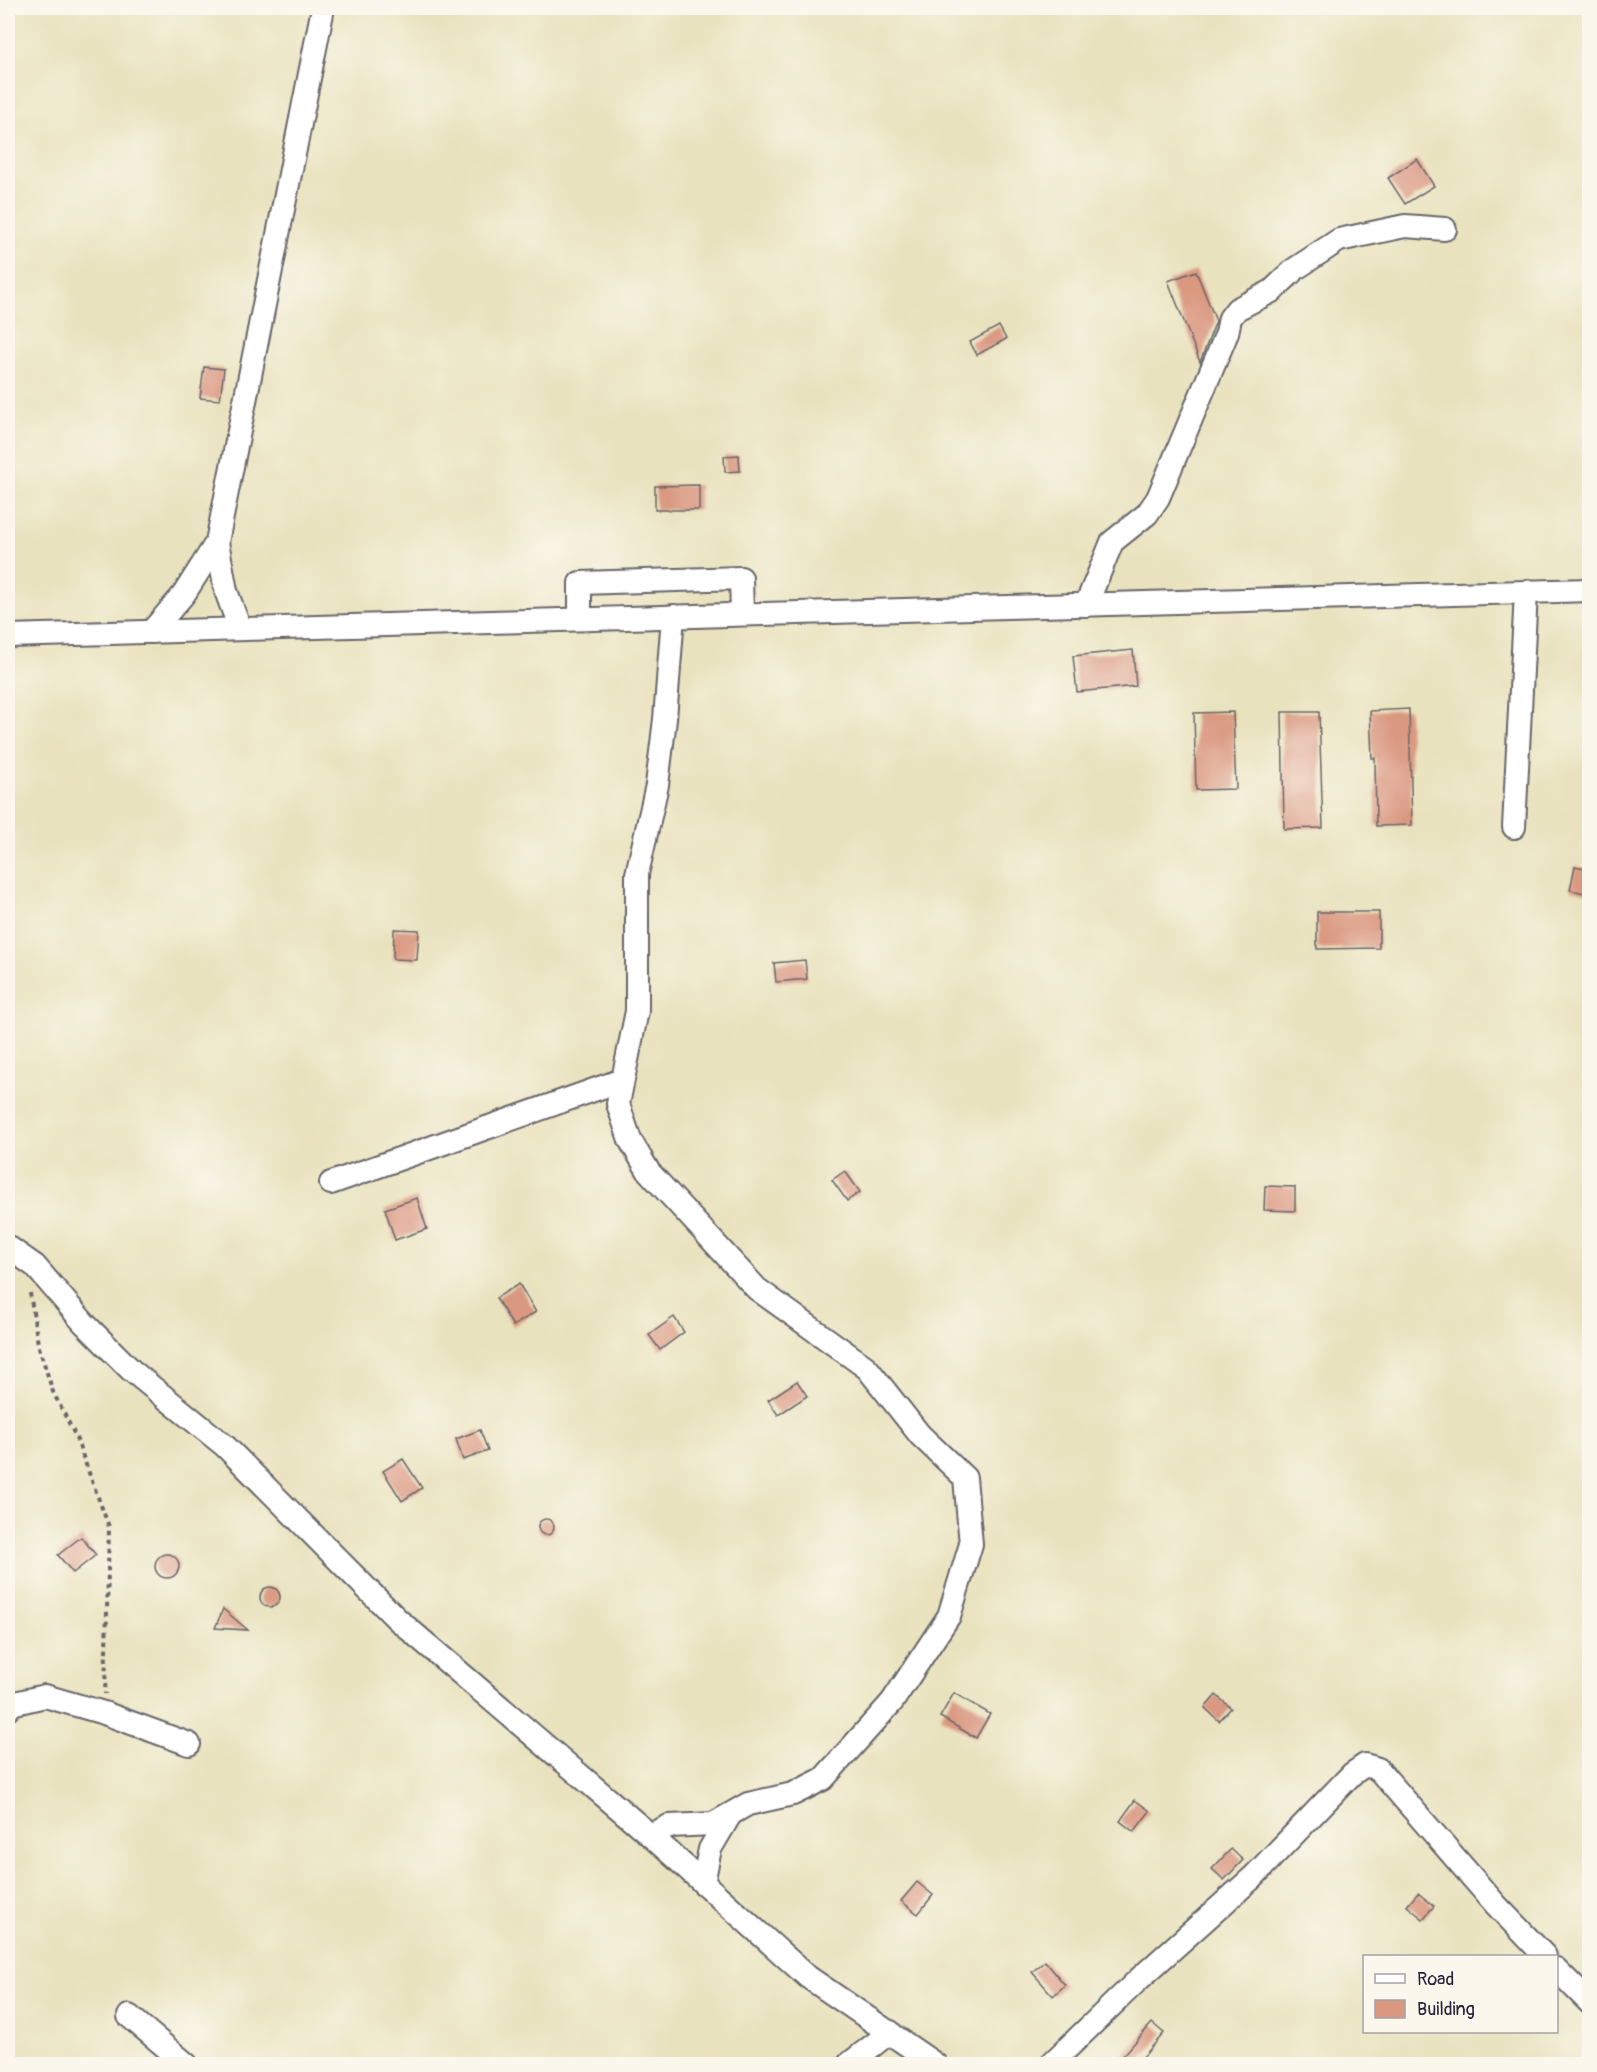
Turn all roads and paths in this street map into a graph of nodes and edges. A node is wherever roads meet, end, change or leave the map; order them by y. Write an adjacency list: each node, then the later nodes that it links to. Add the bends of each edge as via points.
1 (323, 8): 3 (street)
2 (1444, 229): 6 (street, via 1405,226 1339,240 1295,268 1272,291 1237,309 1158,498 1147,514 1112,542)
3 (217, 542): 10 (street, via 226,591); 11 (street, via 184,594)
4 (1590, 590): 5 (street)
5 (1526, 592): 6 (street); 13 (street)
6 (1086, 605): 7 (street)
7 (742, 614): 8 (street); 9 (street, via 741,578 580,583)
8 (673, 616): 9 (street); 14 (street, via 657,785 637,874 637,1011)
9 (580, 619): 10 (street)
10 (240, 629): 11 (street)
11 (151, 632): 12 (street)
12 (8, 636)
13 (1514, 827)
14 (622, 1080): 15 (street); 21 (street, via 618,1104 621,1120 649,1172 757,1289 867,1368 920,1435 965,1478 969,1498 971,1545 949,1616 892,1702 823,1779 793,1794 748,1804)
15 (331, 1183)
16 (8, 1247): 17 (street)
17 (35, 1266): 19 (path, via 30,1288 38,1344 53,1392 75,1435 109,1527); 22 (street, via 131,1370 225,1446 397,1619)
18 (8, 1709): 19 (street, via 11,1704 45,1696)
19 (104, 1713): 20 (street)
20 (189, 1744)
21 (733, 1812): 22 (street, via 713,1824 669,1826); 23 (street, via 710,1849)
22 (650, 1835): 23 (street)
23 (702, 1883): 28 (street, via 808,1977)
24 (1544, 1955): 32 (street, via 1378,1769 1365,1765 1253,1877)
25 (1558, 1970): 26 (street)
26 (1590, 2003)
27 (129, 2016): 29 (street)
28 (890, 2032): 30 (street); 31 (street)
29 (186, 2064)
30 (849, 2064)
31 (935, 2064)
32 (1051, 2064)

